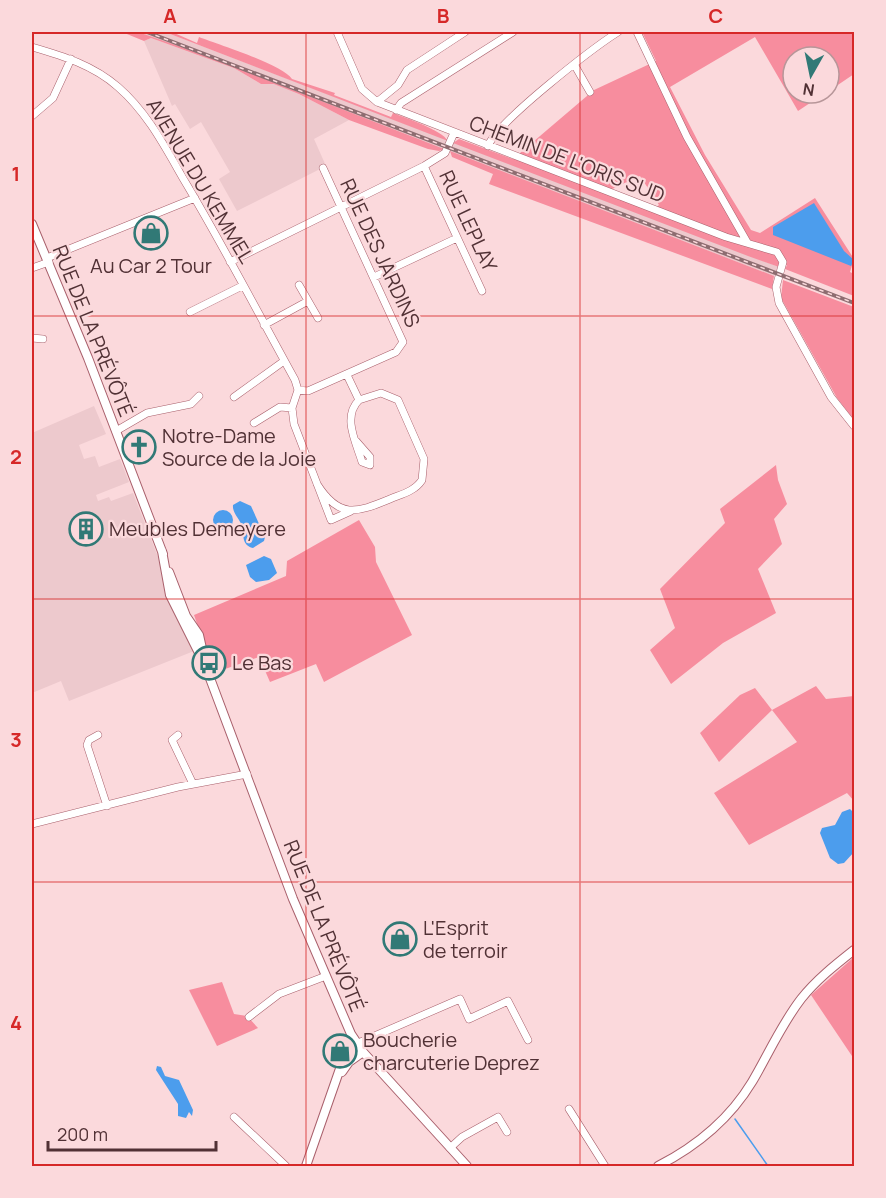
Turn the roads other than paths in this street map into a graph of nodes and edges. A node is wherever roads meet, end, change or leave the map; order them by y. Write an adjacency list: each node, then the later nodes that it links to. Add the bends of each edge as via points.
1 (337, 32): 10 (street, via 362,89)
2 (465, 32): 10 (street, via 407,70 398,85)
3 (513, 32): 11 (street, via 401,103)
4 (618, 32): 8 (street)
5 (637, 32): 21 (street, via 687,137)
6 (32, 47): 7 (street, AVENUE DU KEMMEL)
7 (71, 59): 12 (street, via 53,98); 17 (street, AVENUE DU KEMMEL, via 106,78 134,102)
8 (574, 64): 9 (street); 14 (street, via 498,131)
9 (590, 92)
10 (377, 102): 11 (street, CHEMIN DE L'ORIS SUD)
11 (396, 110): 13 (street, CHEMIN DE L'ORIS SUD)
12 (32, 116)
13 (454, 133): 14 (street, CHEMIN DE L'ORIS SUD); 15 (street, via 445,153)
14 (488, 146): 21 (street, CHEMIN DE L'ORIS SUD, via 730,239)
15 (424, 166): 18 (street); 20 (street, RUE LEPLAY)
16 (323, 168): 18 (street, RUE DES JARDINS)
17 (195, 198): 22 (street); 23 (street, AVENUE DU KEMMEL)
18 (341, 206): 23 (street); 25 (street, RUE DES JARDINS)
19 (32, 224): 22 (street, RUE DE LA PRÉVÔTÉ)
20 (458, 238): 25 (street); 28 (street, RUE LEPLAY)
21 (747, 242): 43 (street, CHEMIN DE L'ORIS SUD, via 779,254 783,265 776,290 781,307 831,397)
22 (48, 260): 24 (street); 44 (street, RUE DE LA PRÉVÔTÉ)
23 (230, 262): 27 (street, AVENUE DU KEMMEL)
24 (32, 268)
25 (374, 277): 36 (street, RUE DES JARDINS, via 403,345 399,351)
26 (299, 285): 29 (street)
27 (242, 286): 30 (street); 32 (street, AVENUE DU KEMMEL)
28 (482, 291)
29 (308, 301): 31 (street); 32 (street)
30 (190, 312)
31 (318, 318)
32 (264, 325): 35 (street, AVENUE DU KEMMEL)
33 (32, 338): 34 (street)
34 (43, 339)
35 (284, 361): 37 (street, AVENUE DU KEMMEL); 39 (street)
36 (347, 375): 37 (street, via 313,390); 40 (street)
37 (298, 390): 41 (street)
38 (199, 396): 44 (street, via 191,404 147,413)
39 (234, 397)
40 (359, 400): 45 (street, via 350,418); 47 (street, via 381,393 398,400 424,459 425,470 414,489 369,508)
41 (292, 408): 42 (street, via 280,407); 46 (street, via 294,424)
42 (254, 423)
43 (855, 426)
44 (116, 430): 50 (street, RUE DE LA PRÉVÔTÉ, via 186,616 201,638 205,665)
45 (356, 441)
46 (317, 484): 47 (street, via 333,504); 47 (street, via 332,524)
47 (351, 511)
48 (98, 735): 52 (street, via 87,745)
49 (178, 735): 51 (street, via 172,740)
50 (247, 774): 51 (street); 55 (street, RUE DE LA PRÉVÔTÉ)
51 (192, 784): 52 (street)
52 (106, 806): 53 (street)
53 (32, 824)
54 (855, 950): 69 (street, via 814,984 797,1004 729,1114 703,1139)
55 (326, 976): 56 (street, via 279,994); 58 (street, RUE DE LA PRÉVÔTÉ)
56 (249, 1017)
57 (528, 1040): 58 (street, via 508,1001 469,1019 460,999)
58 (356, 1044): 59 (street, RUE DE LA PRÉVÔTÉ); 60 (street, via 343,1060)
59 (363, 1052): 60 (street, via 346,1065); 64 (street, RUE DE LA PRÉVÔTÉ)
60 (327, 1107): 66 (street)
61 (569, 1109): 68 (street)
62 (234, 1117): 65 (street)
63 (507, 1132): 64 (street, via 498,1117)
64 (450, 1148): 67 (street, RUE DE LA PRÉVÔTÉ)
65 (286, 1167)
66 (306, 1167)
67 (467, 1167)
68 (605, 1167)
69 (658, 1167)

